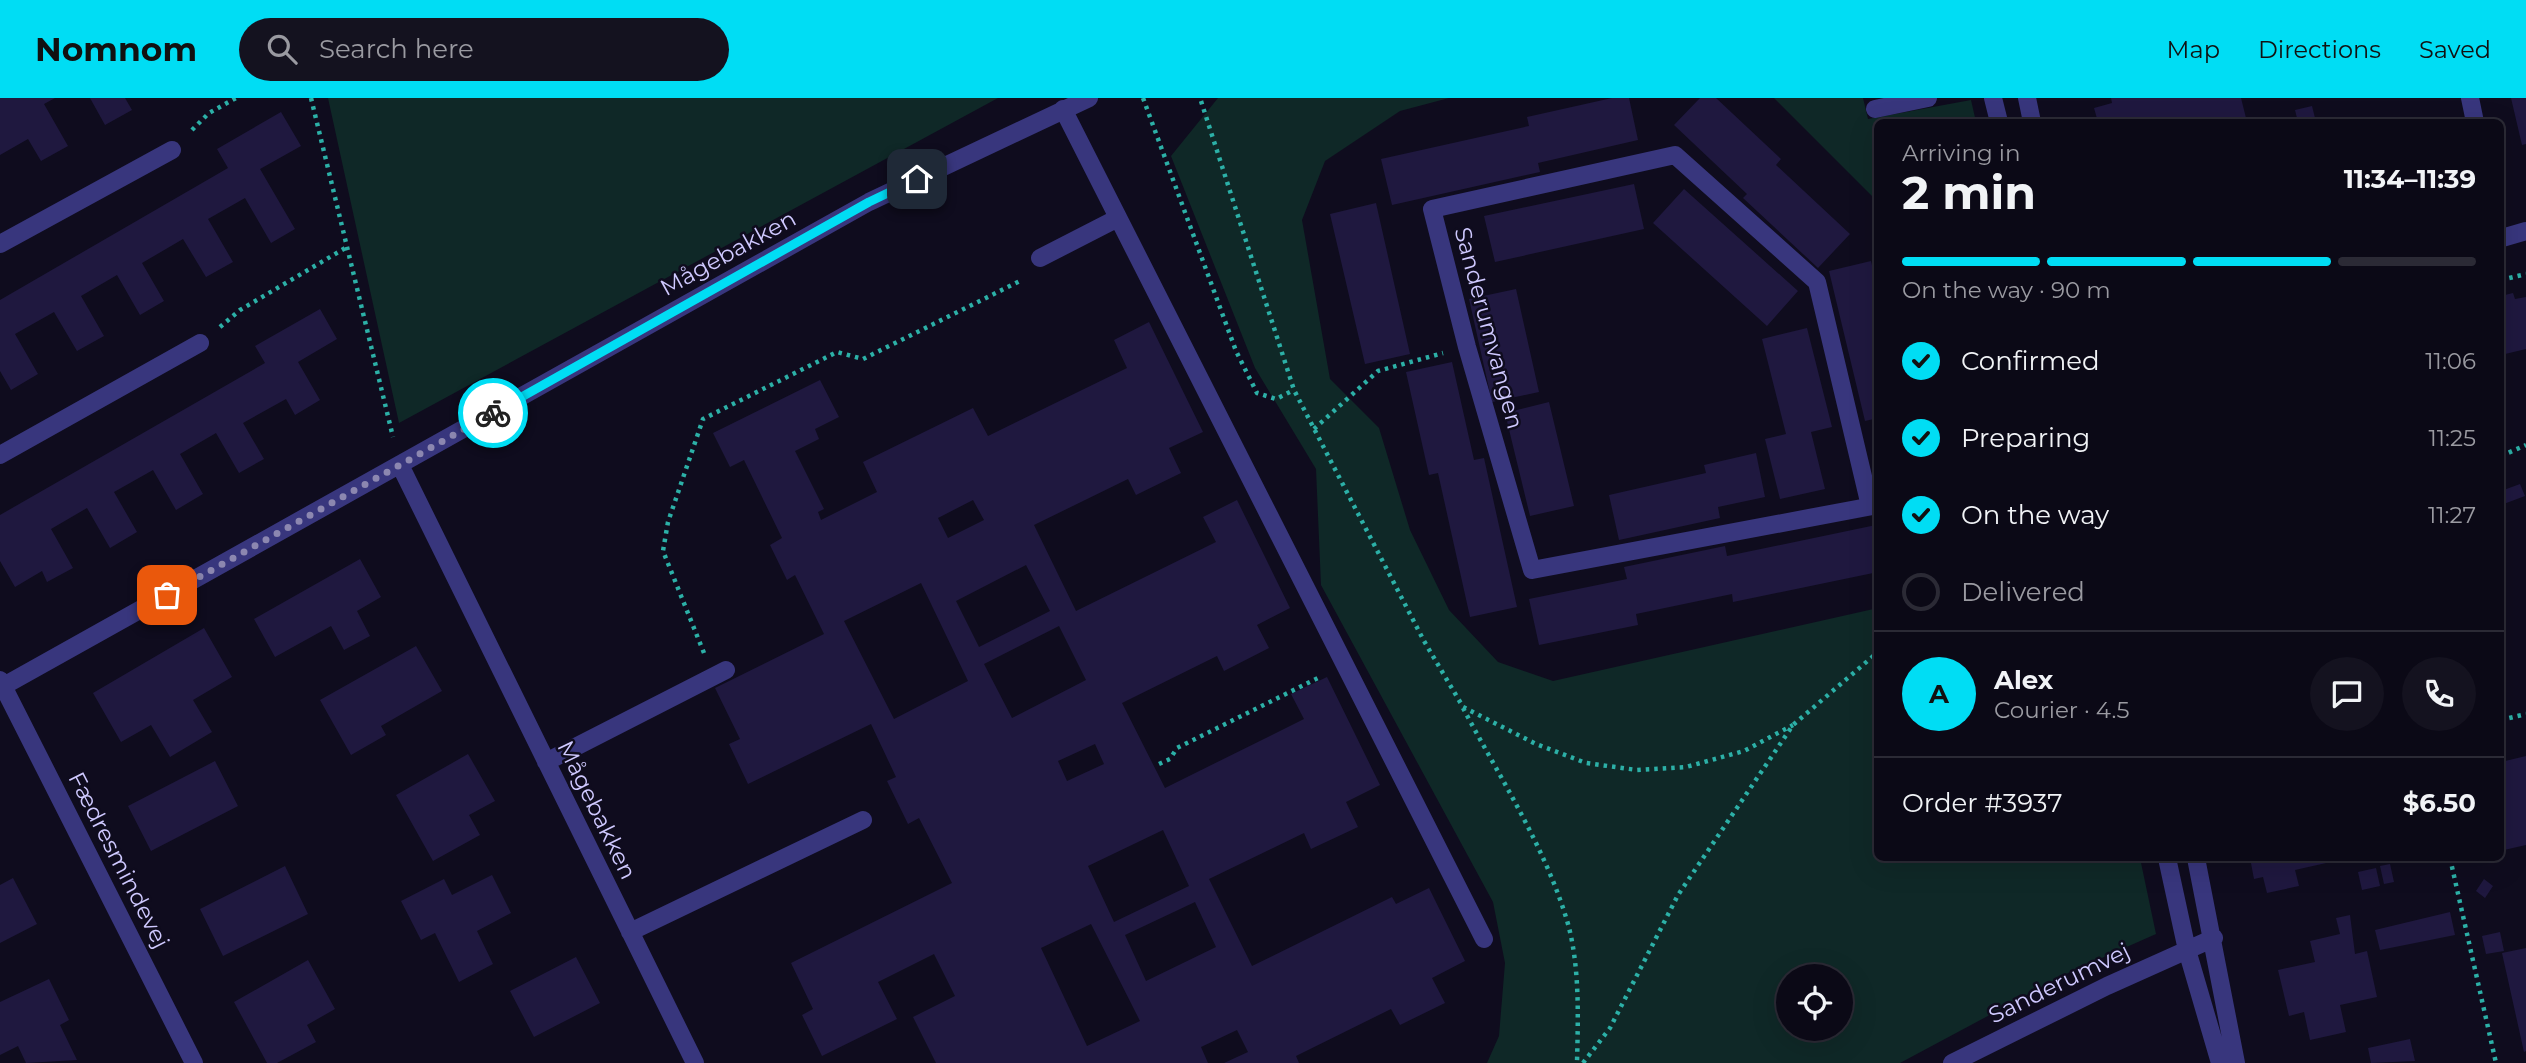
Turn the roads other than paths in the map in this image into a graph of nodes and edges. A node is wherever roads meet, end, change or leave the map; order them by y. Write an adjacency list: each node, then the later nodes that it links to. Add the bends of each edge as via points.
1 (1089, 98): 7 (street, Mågebakken)
2 (1928, 98): 6 (street)
3 (1993, 98): 8 (street)
4 (2027, 98): 9 (street)
5 (2470, 98): 10 (street)
6 (1875, 108)
7 (1063, 109): 12 (street); 19 (street, Mågebakken, via 869,202)
8 (1998, 119)
9 (2031, 119)
10 (2474, 119)
11 (172, 150): 15 (street)
12 (1118, 218): 16 (street); 29 (street)
13 (2526, 231): 14 (street)
14 (2504, 237)
15 (0, 244)
16 (1040, 258)
17 (200, 343): 18 (street)
18 (0, 455)
19 (400, 465): 22 (street, Mågebakken); 23 (street, Mågebakken)
20 (1874, 505): 20 (street, Sanderumvangen, via 1817,282 1675,155 1432,209 1532,570)
21 (720, 674): 23 (street)
22 (1, 686): 31 (street, Fædresmindevej)
23 (546, 762): 27 (street, Mågebakken)
24 (863, 820): 27 (street)
25 (2168, 861): 30 (street)
26 (2197, 861): 28 (street)
27 (630, 932): 32 (street, Mågebakken)
28 (2214, 938): 30 (street, Sanderumvej); 35 (street)
29 (1484, 939)
30 (2187, 950): 33 (street, Sanderumvej); 34 (street)
31 (194, 1063)
32 (695, 1063)
33 (1952, 1063)
34 (2220, 1063)
35 (2236, 1063)

